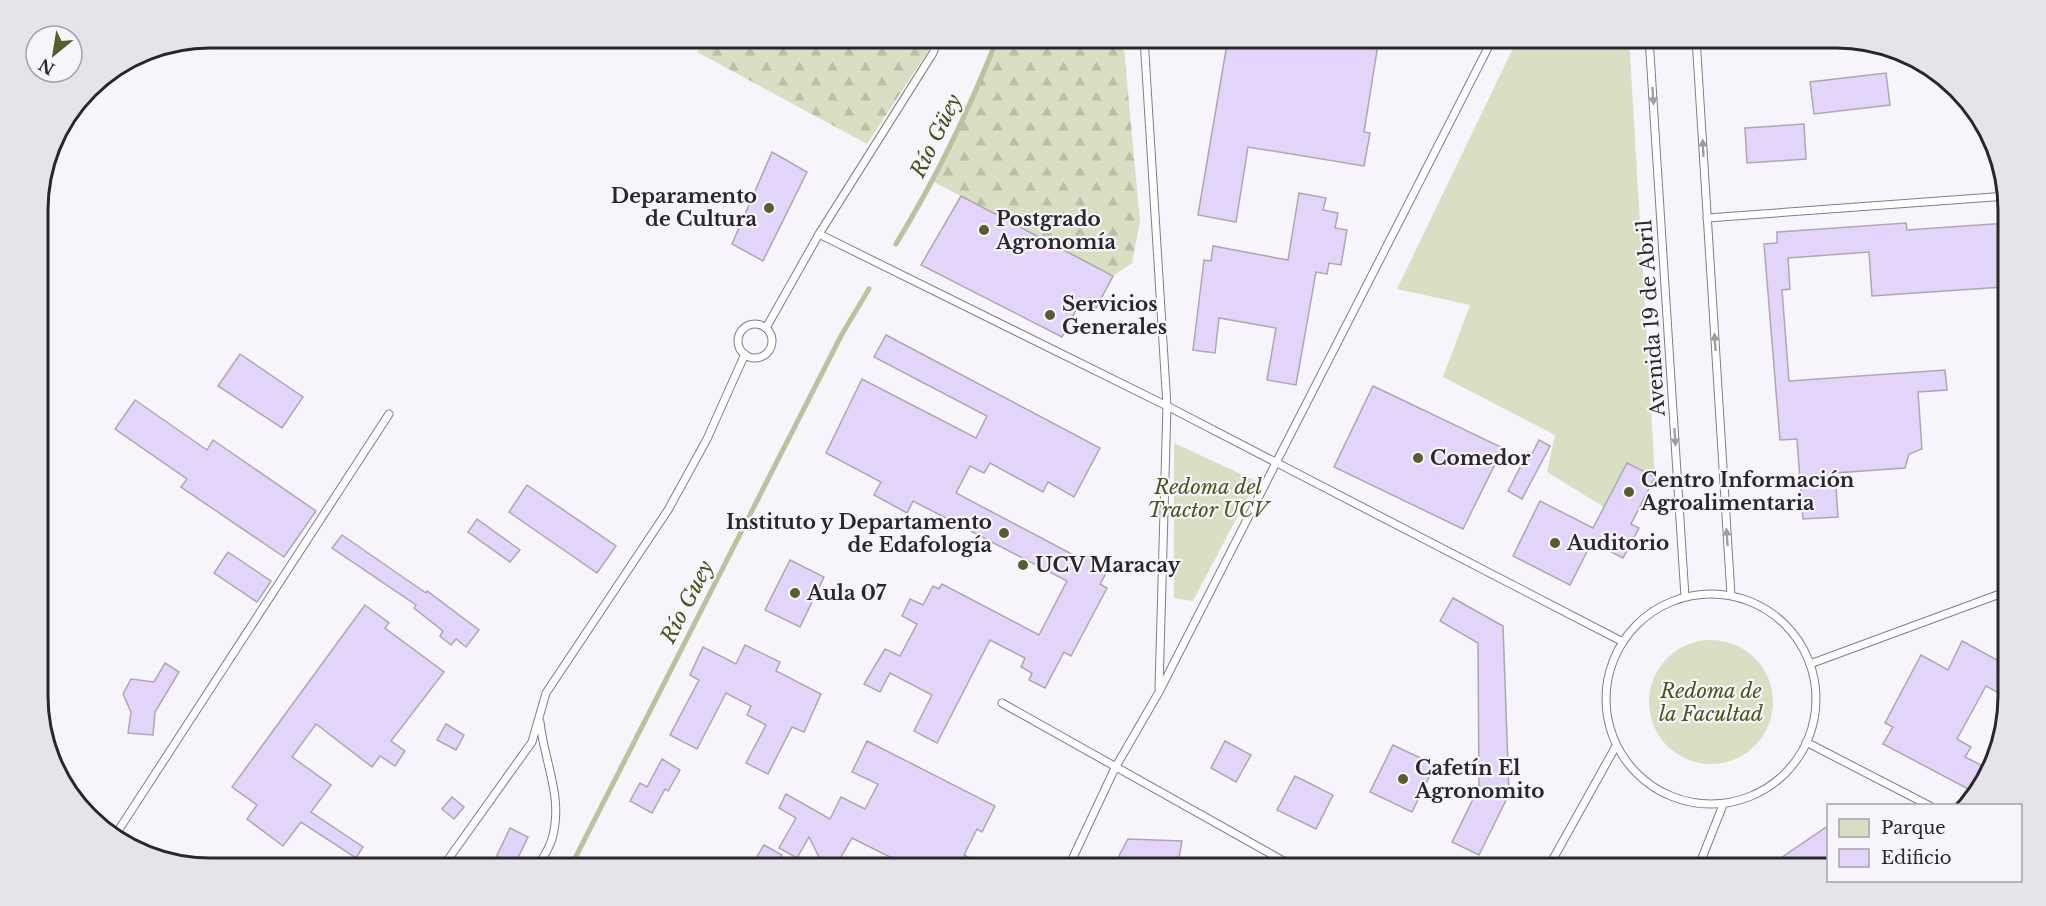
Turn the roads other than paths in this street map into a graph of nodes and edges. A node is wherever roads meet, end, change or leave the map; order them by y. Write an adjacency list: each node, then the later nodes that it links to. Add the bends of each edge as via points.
1 (935, 48): 8 (lane)
2 (1144, 48): 11 (lane)
3 (1488, 48): 13 (lane)
4 (1651, 48): 16 (lane, Avenida 19 de Abril, one-way to 16)
5 (1697, 48): 7 (lane, one-way to 5)
6 (1997, 197): 7 (lane)
7 (1707, 218): 14 (lane, one-way to 7)
8 (819, 234): 9 (lane); 11 (lane)
9 (766, 327): 10 (lane, via 772,338 769,350 758,357); 10 (lane, via 753,324 742,330 739,343)
10 (745, 354): 21 (lane, via 707,439 668,510 546,693)
11 (1167, 405): 13 (lane); 19 (lane)
12 (389, 414): 27 (lane)
13 (1274, 462): 17 (lane); 19 (lane)
14 (1731, 595): 16 (lane); 18 (lane, via 1755,603 1780,619 1798,640)
15 (1998, 595): 18 (lane)
16 (1685, 597): 17 (lane, via 1644,618)
17 (1623, 642): 23 (lane, via 1614,659 1605,696)
18 (1810, 664): 22 (lane, via 1815,713)
19 (1159, 692): 24 (lane)
20 (1002, 703): 24 (lane)
21 (540, 716): 28 (lane, via 532,742); 29 (lane, via 542,743 557,803 552,840)
22 (1806, 742): 25 (lane, via 1782,776 1764,790); 26 (lane)
23 (1616, 746): 25 (lane, via 1631,769 1653,789 1682,802); 32 (lane)
24 (1115, 768): 30 (lane); 31 (lane)
25 (1723, 804): 33 (lane)
26 (1926, 804)
27 (119, 830)
28 (449, 858)
29 (542, 858)
30 (1073, 858)
31 (1278, 858)
32 (1554, 858)
33 (1702, 858)

